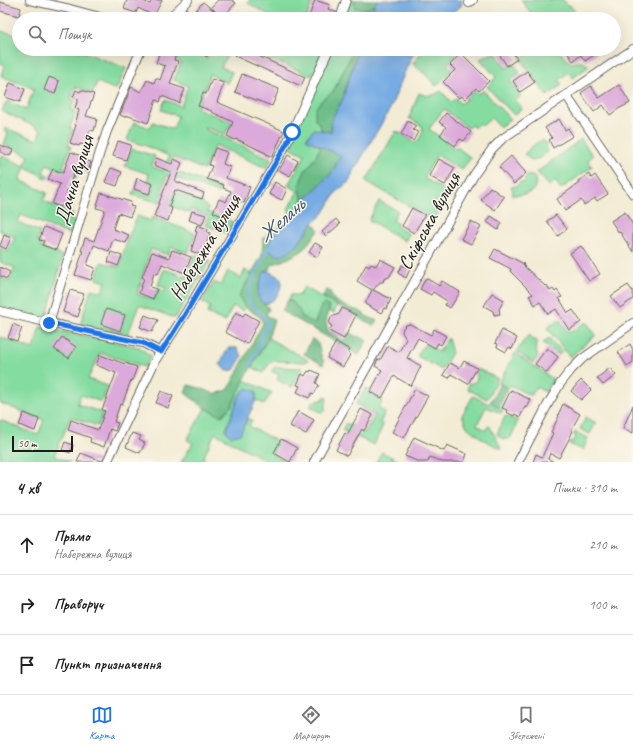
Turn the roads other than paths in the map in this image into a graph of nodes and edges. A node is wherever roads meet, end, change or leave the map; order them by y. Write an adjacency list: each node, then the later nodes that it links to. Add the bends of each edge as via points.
1 (30, 0): 4 (street)
2 (188, 0): 5 (street)
3 (346, 0): 6 (street)
4 (81, 12)
5 (175, 12)
6 (342, 12)
7 (633, 49): 10 (street, Скіфська вулиця)
8 (138, 56): 13 (street, Дачна вулиця, via 107,131)
9 (326, 56): 15 (street, Набережна вулиця, via 286,145)
10 (566, 95): 11 (street); 17 (street, Скіфська вулиця, via 502,139 474,175)
11 (633, 194)
12 (0, 311): 13 (street)
13 (49, 323): 15 (street, via 143,343)
14 (633, 323): 18 (street, via 582,359 571,370 548,404)
15 (161, 352): 16 (street, Набережна вулиця)
16 (107, 462)
17 (314, 462)
18 (518, 462)

